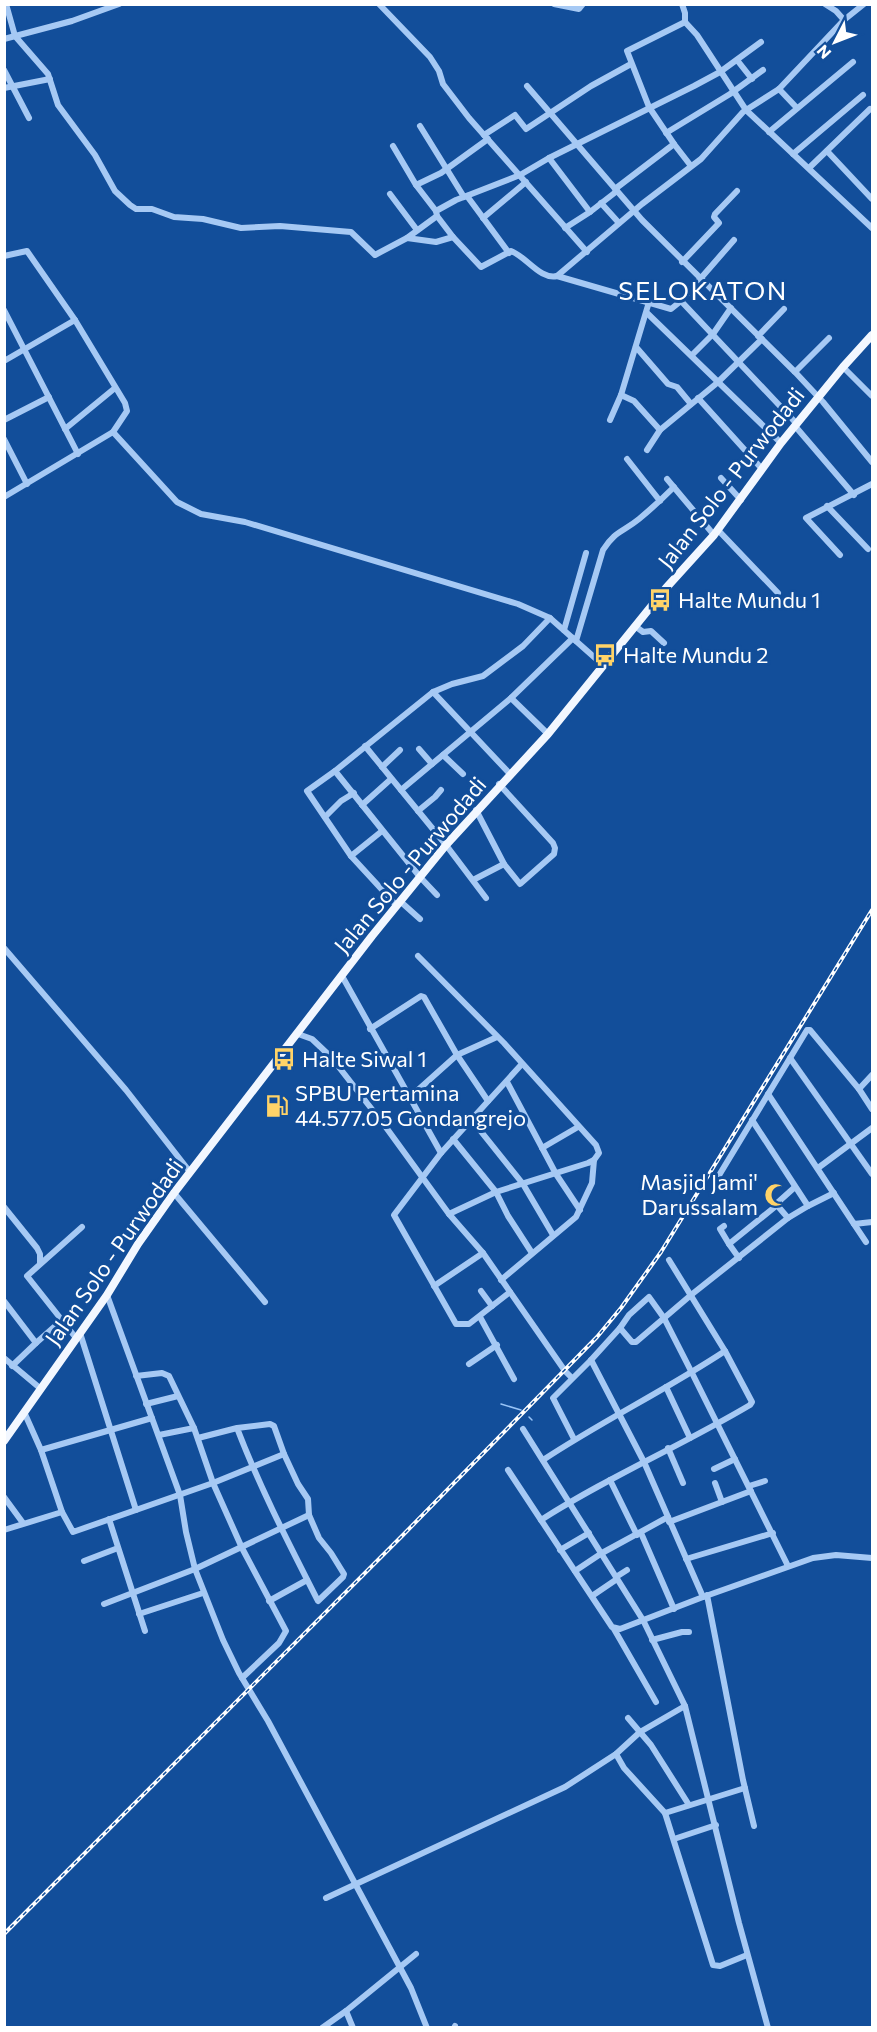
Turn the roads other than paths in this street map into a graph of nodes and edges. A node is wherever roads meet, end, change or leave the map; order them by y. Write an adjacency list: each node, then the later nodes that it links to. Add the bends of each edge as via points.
1 (6, 4): 11 (street)
2 (119, 4): 11 (street)
3 (379, 4): 37 (street, via 430,57 443,84)
4 (554, 4): 5 (street, via 579,9)
5 (583, 4)
6 (682, 4): 10 (street)
7 (825, 4): 9 (street)
8 (864, 4): 9 (street)
9 (844, 20): 25 (street)
10 (685, 22): 16 (street, via 628,50); 19 (street)
11 (15, 36): 12 (street); 20 (street)
12 (4, 39)
13 (761, 42): 14 (street)
14 (737, 60): 19 (street); 21 (street)
15 (854, 62): 29 (street)
16 (631, 64): 28 (street); 32 (street)
17 (4, 70): 23 (street)
18 (763, 70): 21 (street)
19 (720, 72): 26 (street); 28 (street)
20 (50, 79): 23 (street); 65 (street, via 58,105 95,155 115,191 136,209 241,228 280,226 351,232 375,255)
21 (752, 79): 26 (street)
22 (527, 86): 32 (street)
23 (13, 87): 24 (street); 33 (street)
24 (4, 88)
25 (779, 89): 29 (street); 31 (street)
26 (734, 92): 31 (street); 36 (street)
27 (863, 95): 42 (street)
28 (650, 107): 36 (street); 38 (street)
29 (798, 108): 35 (street)
30 (870, 109): 41 (street)
31 (746, 110): 35 (street); 44 (street)
32 (551, 114): 37 (street, via 526,129 515,115); 38 (street)
33 (30, 118)
34 (420, 126): 45 (street)
35 (768, 132): 42 (street)
36 (666, 133): 39 (street)
37 (486, 137): 45 (street); 47 (street)
38 (576, 144): 43 (street); 50 (street)
39 (674, 144): 44 (street); 50 (street)
40 (393, 146): 49 (street)
41 (827, 151): 46 (street); 54 (street)
42 (793, 154): 46 (street)
43 (549, 158): 47 (street); 57 (street)
44 (691, 166): 56 (street)
45 (446, 168): 49 (street); 53 (street)
46 (809, 168): 61 (street)
47 (520, 175): 48 (street); 53 (street)
48 (526, 182): 59 (street); 63 (street)
49 (416, 185): 58 (street)
50 (616, 190): 55 (street); 56 (street)
51 (737, 190): 71 (street, via 715,214 719,223)
52 (390, 194): 62 (street)
53 (466, 196): 58 (street); 59 (street)
54 (873, 199)
55 (602, 204): 57 (street); 60 (street)
56 (634, 211): 60 (street); 71 (street)
57 (590, 212): 63 (street)
58 (436, 214): 62 (street); 64 (street)
59 (483, 218): 69 (street)
60 (619, 224): 68 (street)
61 (873, 228)
62 (417, 230): 65 (street)
63 (566, 230): 66 (street); 68 (street)
64 (453, 237): 65 (street, via 436,242); 69 (street, via 482,267)
65 (407, 238)
66 (562, 238)
67 (734, 240): 73 (street)
68 (586, 252): 72 (street)
69 (509, 253): 72 (street, via 523,256 550,277)
70 (4, 256): 80 (street, via 26,250)
71 (682, 262): 73 (street)
72 (557, 276): 75 (street)
73 (700, 278): 74 (street); 76 (street)
74 (681, 301): 75 (street, via 671,309); 81 (street)
75 (649, 302): 79 (street)
76 (731, 308): 81 (street); 83 (street)
77 (784, 309): 83 (street)
78 (4, 310): 86 (street)
79 (647, 313): 85 (street); 87 (street)
80 (75, 320): 86 (street); 93 (street)
81 (713, 334): 87 (street); 89 (street)
82 (873, 335): 90 (main road, Jalan Solo - Purwodadi)
83 (760, 337): 89 (street); 91 (street)
84 (829, 338): 91 (street)
85 (636, 347): 94 (street); 99 (street)
86 (26, 350): 88 (street); 96 (street)
87 (692, 355): 92 (street)
88 (4, 361)
89 (739, 363): 92 (street); 102 (street)
90 (843, 367): 95 (street); 97 (main road, Jalan Solo - Purwodadi)
91 (795, 372): 97 (street)
92 (717, 383): 98 (street); 107 (street)
93 (115, 388): 103 (street); 105 (street, via 127,411)
94 (621, 395): 101 (street); 104 (street, via 634,401)
95 (873, 396)
96 (49, 397): 100 (street); 103 (street)
97 (818, 397): 102 (main road, Jalan Solo - Purwodadi); 111 (street)
98 (698, 398): 99 (street); 112 (street)
99 (691, 404): 104 (street)
100 (4, 420)
101 (610, 420)
102 (796, 425): 107 (main road, Jalan Solo - Purwodadi); 119 (street)
103 (66, 429): 109 (street)
104 (660, 430): 108 (street)
105 (113, 432): 109 (street); 129 (street, via 169,495 186,508 518,604)
106 (4, 439): 115 (street)
107 (781, 442): 112 (main road, Jalan Solo - Purwodadi)
108 (647, 450)
109 (78, 454): 115 (street)
110 (627, 459): 122 (street)
111 (873, 462)
112 (762, 469): 121 (main road, Jalan Solo - Purwodadi)
113 (721, 478): 121 (street)
114 (667, 479): 117 (street)
115 (27, 484): 118 (street)
116 (873, 484): 119 (street)
117 (674, 487): 122 (street); 124 (street)
118 (8, 492): 120 (street)
119 (854, 495): 123 (street)
120 (4, 497)
121 (741, 500): 124 (main road, Jalan Solo - Purwodadi)
122 (660, 501): 132 (street, via 606,546)
123 (827, 506): 125 (street); 127 (street, via 806,518)
124 (716, 533): 128 (street, via 750,561); 130 (main road, Jalan Solo - Purwodadi)
125 (868, 549)
126 (586, 553): 131 (street)
127 (840, 555)
128 (778, 593)
129 (550, 618): 131 (street); 135 (street, via 523,646 483,676)
130 (635, 626): 133 (street, via 644,632 651,630); 134 (main road, Jalan Solo - Purwodadi)
131 (564, 630): 132 (street)
132 (575, 639): 134 (street); 136 (street)
133 (664, 643)
134 (603, 665): 138 (main road, Jalan Solo - Purwodadi)
135 (433, 692): 137 (street); 139 (street)
136 (511, 698): 137 (street); 138 (street)
137 (472, 732): 142 (street); 147 (street)
138 (548, 734): 147 (main road, Jalan Solo - Purwodadi)
139 (365, 746): 144 (street); 145 (street)
140 (419, 749): 143 (street)
141 (400, 750): 144 (street)
142 (444, 755): 143 (street); 146 (street)
143 (432, 764): 151 (street)
144 (382, 767): 148 (street)
145 (335, 771): 152 (street); 156 (street, via 307,791)
146 (463, 774)
147 (510, 774): 149 (main road, Jalan Solo - Purwodadi)
148 (391, 779): 151 (street); 153 (street)
149 (499, 784): 154 (main road, Jalan Solo - Purwodadi); 160 (street, via 555,848 554,854 522,884)
150 (441, 789): 155 (street)
151 (401, 790): 155 (street)
152 (354, 793): 153 (street); 156 (street)
153 (362, 805): 157 (street)
154 (476, 810): 158 (main road, Jalan Solo - Purwodadi); 160 (street)
155 (418, 811): 158 (street)
156 (325, 817): 159 (street)
157 (382, 831): 159 (street); 161 (street)
158 (446, 845): 161 (main road, Jalan Solo - Purwodadi); 162 (street)
159 (351, 856): 165 (street)
160 (504, 864): 162 (street)
161 (420, 877): 163 (street); 165 (main road, Jalan Solo - Purwodadi)
162 (473, 880): 164 (street)
163 (437, 895)
164 (486, 898)
165 (399, 904): 166 (street); 169 (main road, Jalan Solo - Purwodadi)
166 (420, 919)
167 (4, 948): 193 (street, via 126,1090)
168 (418, 956): 172 (street)
169 (342, 976): 170 (street); 171 (main road, Jalan Solo - Purwodadi)
170 (370, 1029): 173 (street, via 423,996); 180 (street)
171 (297, 1034): 193 (main road, Jalan Solo - Purwodadi); 196 (street, via 325,1050)
172 (497, 1037): 173 (street); 175 (street)
173 (457, 1055): 180 (street); 181 (street)
174 (790, 1058): 178 (street, via 810,1030); 179 (street); 188 (street)
175 (521, 1065): 177 (street); 185 (street)
176 (873, 1075): 178 (street)
177 (507, 1082): 181 (street); 189 (street)
178 (859, 1089): 182 (street)
179 (768, 1094): 184 (street); 192 (street)
180 (409, 1098): 190 (street)
181 (488, 1101): 183 (street)
182 (873, 1109)
183 (471, 1119): 187 (street); 198 (street)
184 (752, 1120): 197 (street); 199 (street)
185 (578, 1127): 189 (street); 191 (street, via 598,1149)
186 (873, 1128): 188 (street)
187 (453, 1140): 190 (street); 200 (street)
188 (852, 1144): 192 (street); 195 (street)
189 (542, 1149): 194 (street)
190 (441, 1154): 196 (street)
191 (594, 1160): 194 (street); 206 (street, via 592,1183)
192 (818, 1168): 202 (street)
193 (190, 1172): 201 (main road, Jalan Solo - Purwodadi)
194 (556, 1174): 198 (street); 206 (street)
195 (873, 1174)
196 (423, 1177): 207 (street); 222 (street, via 394,1215)
197 (718, 1177)
198 (523, 1184): 200 (street); 213 (street)
199 (795, 1187): 203 (street); 204 (street)
200 (496, 1192): 207 (street); 217 (street)
201 (174, 1193): 225 (main road, Jalan Solo - Purwodadi); 228 (street)
202 (834, 1193): 204 (street); 210 (street)
203 (776, 1206): 208 (street); 215 (street)
204 (808, 1206): 208 (street)
205 (5, 1207): 220 (street, via 37,1248)
206 (580, 1210): 213 (street, via 572,1222)
207 (448, 1214): 216 (street)
208 (788, 1218): 218 (street)
209 (873, 1222): 210 (street)
210 (854, 1224): 214 (street)
211 (724, 1226): 215 (street, via 720,1229)
212 (82, 1227): 220 (street)
213 (553, 1235): 217 (street)
214 (866, 1242)
215 (729, 1244): 218 (street)
216 (483, 1253): 221 (street); 222 (street)
217 (532, 1253): 221 (street)
218 (739, 1258): 226 (street)
219 (669, 1260): 226 (street)
220 (40, 1263): 232 (street, via 27,1278)
221 (501, 1280): 224 (street)
222 (434, 1286): 230 (street, via 456,1324 467,1326)
223 (481, 1291): 229 (street)
224 (510, 1292): 229 (street); 245 (street, via 564,1371)
225 (107, 1295): 234 (main road, Jalan Solo - Purwodadi); 243 (street)
226 (691, 1295): 231 (street); 237 (street)
227 (4, 1301): 235 (street)
228 (265, 1302)
229 (492, 1306): 230 (street)
230 (480, 1317): 236 (street)
231 (664, 1318): 233 (street, via 634,1343); 233 (street, via 648,1297); 242 (street)
232 (62, 1320): 234 (street); 235 (street)
233 (620, 1328): 239 (street)
234 (78, 1336): 247 (main road, Jalan Solo - Purwodadi); 257 (street)
235 (36, 1343): 241 (street)
236 (497, 1345): 240 (street); 244 (street)
237 (725, 1351): 242 (street); 253 (street, via 752,1402)
238 (4, 1358): 241 (street)
239 (591, 1360): 245 (street); 251 (street)
240 (469, 1364)
241 (12, 1366): 247 (street)
242 (692, 1373): 246 (street); 253 (street)
243 (136, 1376): 248 (street, via 166,1374); 249 (street)
244 (514, 1378)
245 (573, 1378): 261 (street, via 553,1398)
246 (666, 1387): 251 (street); 260 (street)
247 (41, 1389): 250 (main road, Jalan Solo - Purwodadi)
248 (178, 1396): 249 (street); 254 (street)
249 (146, 1404): 252 (street)
250 (25, 1414): 262 (main road, Jalan Solo - Purwodadi); 264 (street)
251 (619, 1414): 261 (street); 268 (street)
252 (152, 1418): 257 (street); 258 (street)
253 (717, 1424): 260 (street); 266 (street)
254 (194, 1428): 258 (street); 259 (street)
255 (237, 1428): 259 (street); 265 (street, via 273,1424); 269 (street)
256 (523, 1429): 267 (street)
257 (112, 1430): 264 (street); 282 (street)
258 (159, 1435): 278 (street)
259 (198, 1438): 274 (street)
260 (690, 1438): 263 (street)
261 (574, 1439): 267 (street)
262 (4, 1441)
263 (668, 1449): 268 (street); 275 (street)
264 (41, 1450): 283 (street)
265 (284, 1454): 269 (street); 284 (street, via 309,1499)
266 (735, 1459): 270 (street); 277 (street)
267 (543, 1460): 281 (street)
268 (644, 1462): 272 (street); 287 (street)
269 (252, 1468): 274 (street); 290 (street)
270 (714, 1468)
271 (508, 1470): 286 (street)
272 (610, 1480): 281 (street); 293 (street)
273 (765, 1481): 277 (street)
274 (213, 1483): 278 (street); 295 (street)
275 (683, 1483)
276 (715, 1483): 280 (street)
277 (750, 1488): 280 (street); 292 (street)
278 (180, 1495): 282 (street); 302 (street)
279 (4, 1497): 288 (street)
280 (722, 1502): 287 (street)
281 (569, 1503): 286 (street); 291 (street)
282 (136, 1510): 285 (street)
283 (62, 1512): 285 (street, via 73,1532); 288 (street)
284 (309, 1515): 290 (street); 306 (street, via 344,1576 318,1601)
285 (109, 1519): 294 (street)
286 (541, 1520): 296 (street)
287 (669, 1520): 293 (street); 299 (street)
288 (23, 1523): 289 (street)
289 (4, 1530)
290 (281, 1530): 295 (street); 306 (street)
291 (589, 1533): 296 (street); 297 (street)
292 (773, 1533): 299 (street); 301 (street)
293 (639, 1534): 297 (street); 313 (street)
294 (118, 1548): 300 (street); 308 (street)
295 (242, 1548): 302 (street); 311 (street)
296 (560, 1550): 304 (street)
297 (602, 1553): 304 (street); 305 (street)
298 (873, 1558): 301 (street, via 836,1555)
299 (686, 1559): 310 (street)
300 (84, 1561)
301 (788, 1566): 310 (street)
302 (195, 1569): 307 (street); 308 (street)
303 (627, 1570): 305 (street)
304 (575, 1571): 309 (street)
305 (617, 1578): 309 (street); 315 (street)
306 (307, 1580): 311 (street)
307 (203, 1593): 314 (street); 320 (street)
308 (132, 1594): 312 (street); 314 (street)
309 (592, 1596): 316 (street)
310 (705, 1596): 313 (street); 326 (street)
311 (269, 1601): 320 (street, via 286,1634)
312 (104, 1604)
313 (674, 1609): 315 (street)
314 (139, 1614): 317 (street)
315 (643, 1620): 316 (street); 319 (street)
316 (614, 1629): 321 (street)
317 (145, 1630)
318 (688, 1632): 319 (street)
319 (652, 1640): 322 (street)
320 (242, 1678): 333 (street)
321 (656, 1702)
322 (685, 1706): 324 (street); 327 (street)
323 (628, 1718): 324 (street)
324 (640, 1732): 325 (street); 328 (street)
325 (615, 1754): 329 (street); 333 (street, via 565,1787)
326 (745, 1788): 327 (street); 331 (street)
327 (710, 1799): 328 (street); 330 (street)
328 (689, 1805): 329 (street)
329 (665, 1813): 332 (street)
330 (716, 1825): 332 (street); 336 (street)
331 (754, 1826)
332 (674, 1839): 336 (street, via 713,1965)
333 (354, 1884): 334 (street); 337 (street)
334 (326, 1898)
335 (416, 1953): 337 (street)
336 (747, 1955): 342 (street)
337 (399, 1966): 338 (street); 341 (street)
338 (346, 2011): 339 (street); 340 (street)
339 (322, 2028)
340 (353, 2028)
341 (427, 2028)
342 (768, 2028)

